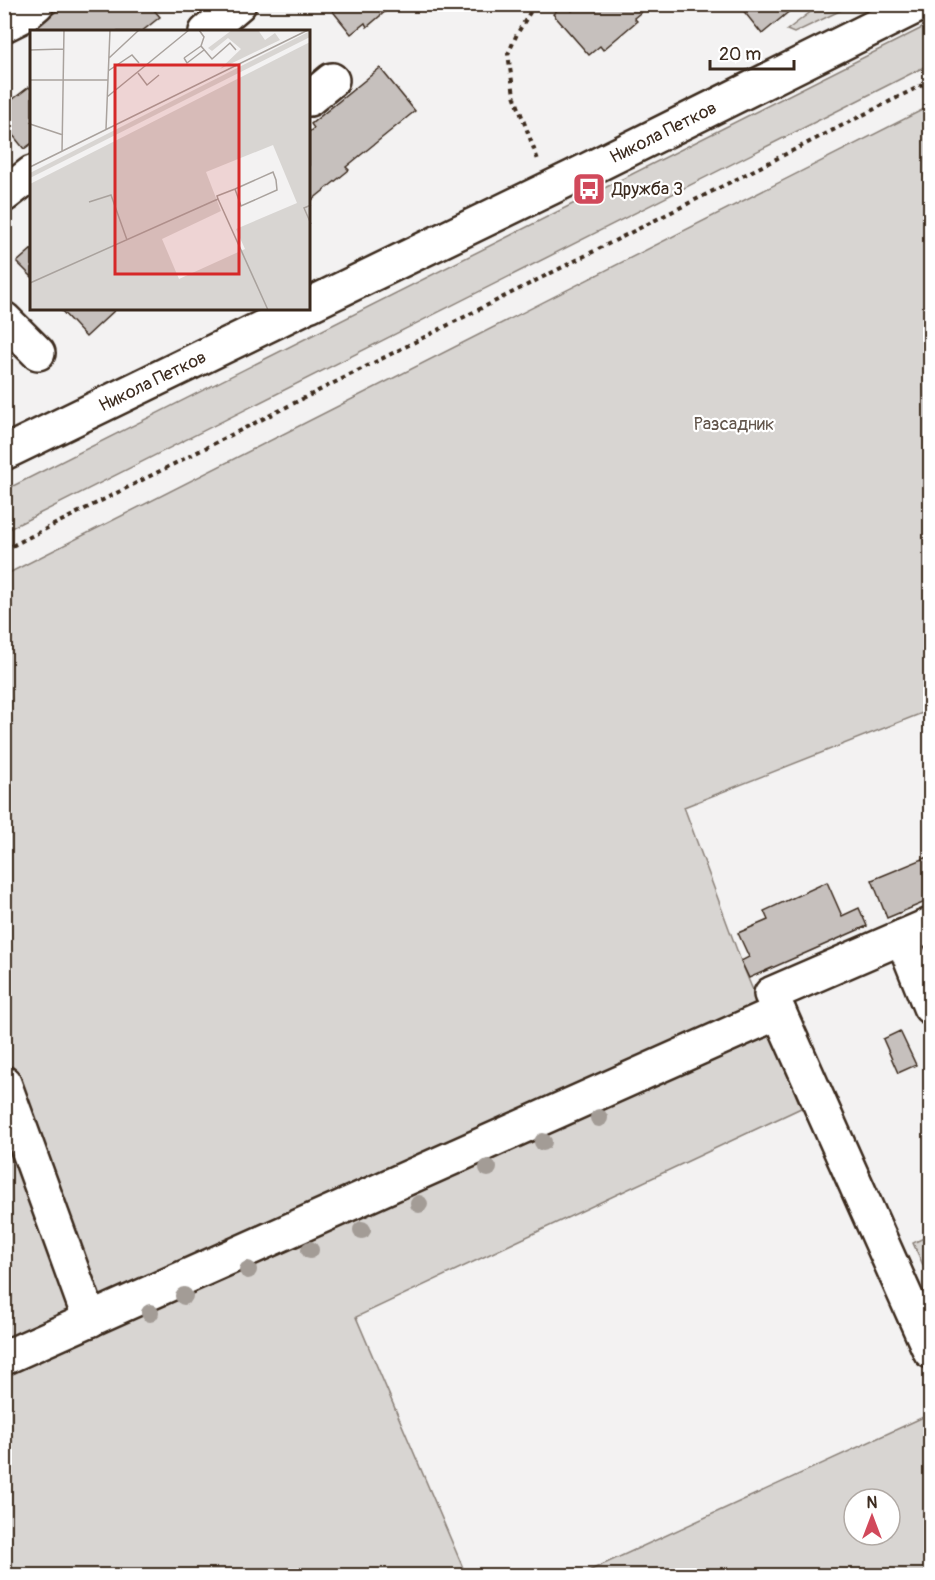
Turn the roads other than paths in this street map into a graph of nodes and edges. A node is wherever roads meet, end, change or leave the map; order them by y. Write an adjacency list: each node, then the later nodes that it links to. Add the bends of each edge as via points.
1 (37, 4): 4 (street)
2 (239, 4): 5 (street)
3 (921, 4): 8 (street, Никола Петков)
4 (4, 25)
5 (208, 30)
6 (30, 175): 7 (street)
7 (4, 195)
8 (310, 305)
9 (299, 310): 12 (street, Никола Петков)
10 (4, 319): 11 (street)
11 (38, 353)
12 (4, 453)
13 (916, 931): 14 (street); 15 (street, via 771,994)
14 (930, 1007)
15 (779, 1012): 17 (street); 18 (street)
16 (4, 1083): 17 (street)
17 (90, 1320): 19 (street)
18 (930, 1351)
19 (4, 1358)

